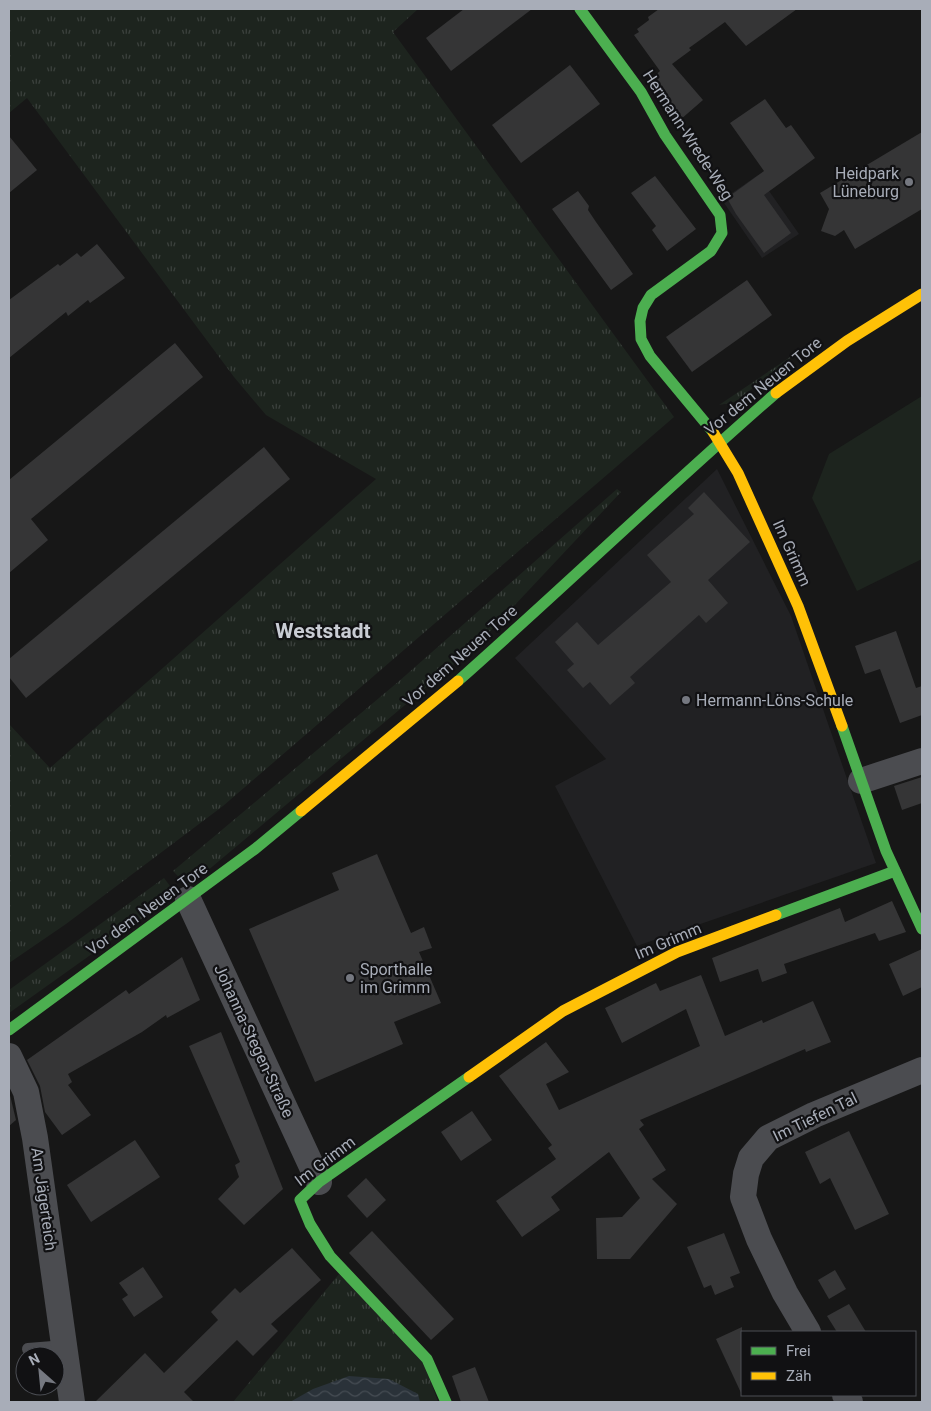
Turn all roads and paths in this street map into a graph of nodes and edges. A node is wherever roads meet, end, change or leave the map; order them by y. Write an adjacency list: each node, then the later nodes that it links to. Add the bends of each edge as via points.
1 (580, 9): 3 (street, Hermann-Wrede-Weg, via 641,92 665,135 720,215 722,233 711,251 651,295 640,321 641,339 650,356)
2 (922, 294): 3 (street, Vor dem Neuen Tore, via 847,341 782,388)
3 (720, 441): 5 (street, Im Grimm, via 738,472 798,606); 7 (street, Vor dem Neuen Tore, via 554,596 421,713 255,849)
4 (922, 761): 5 (street)
5 (861, 781): 6 (street, Im Grimm)
6 (895, 871): 8 (street); 12 (street, Im Grimm, via 677,952 572,1006)
7 (188, 899): 9 (street, Vor dem Neuen Tore); 12 (street, Johanna-Stegen-Straße)
8 (922, 929)
9 (9, 1030)
10 (9, 1056): 14 (street, Am Jägerteich, via 26,1092 35,1138)
11 (922, 1070): 13 (street, Im Tiefen Tal, via 768,1138 751,1158 743,1197 776,1275)
12 (319, 1182): 16 (street, Im Grimm, via 300,1200 310,1224 330,1256 427,1359)
13 (807, 1331)
14 (65, 1346): 15 (street, Am Jägerteich)
15 (72, 1402)
16 (446, 1402)

